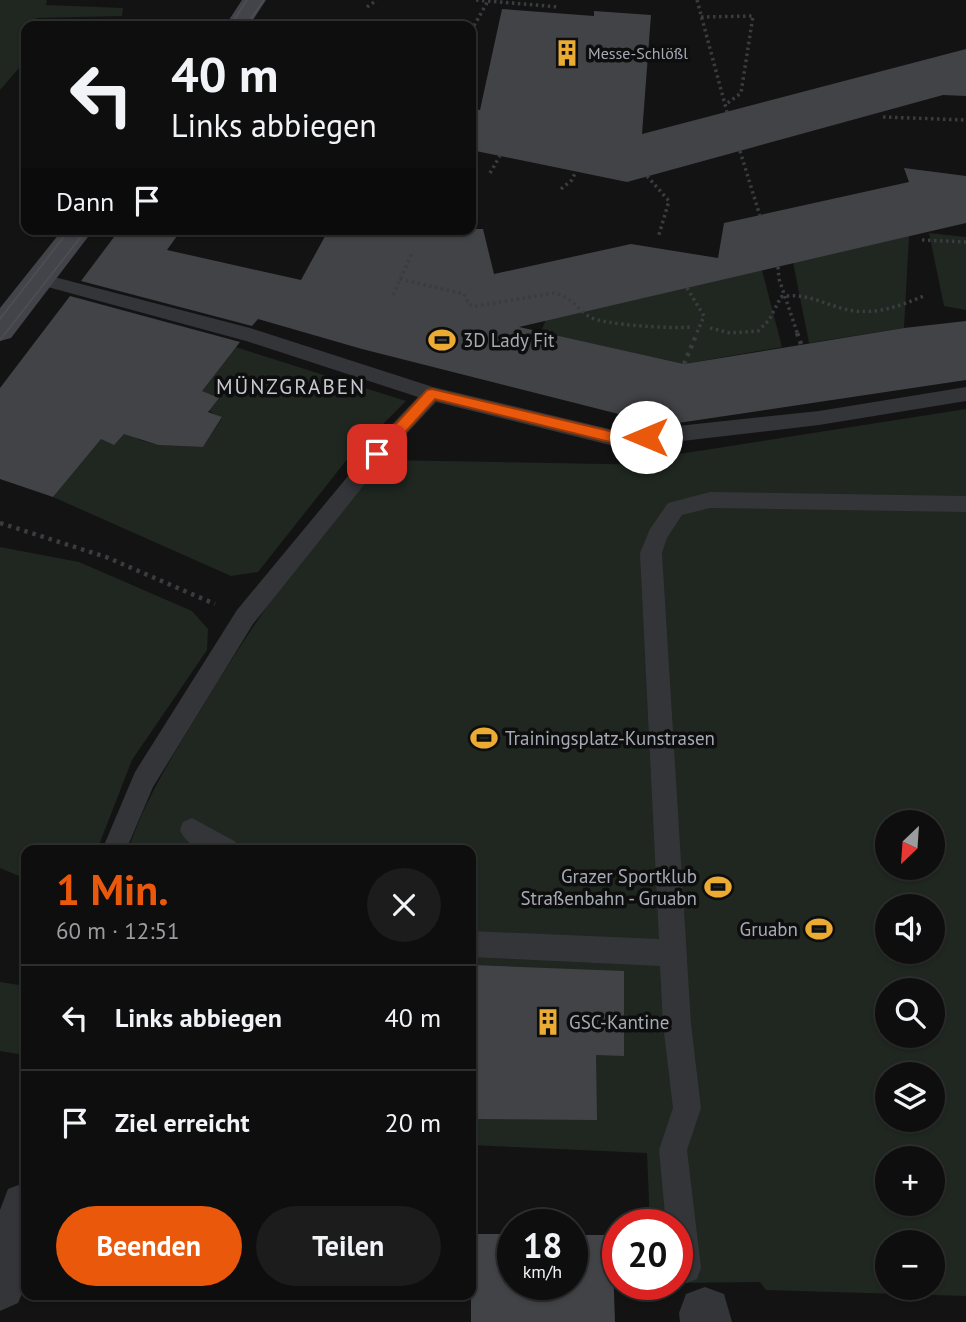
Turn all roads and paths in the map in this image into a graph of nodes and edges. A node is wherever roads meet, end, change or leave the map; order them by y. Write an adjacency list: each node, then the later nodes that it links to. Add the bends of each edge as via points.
1 (254, 0): 9 (main road)
2 (377, 0): 6 (path)
3 (476, 0): 5 (path)
4 (697, 0): 8 (path)
5 (488, 1): 7 (path); 10 (path)
6 (367, 7)
7 (558, 7)
8 (701, 17): 11 (path); 11 (path, via 753,16 741,93)
9 (240, 21)
10 (476, 25)
11 (725, 105): 12 (path)
12 (727, 112)
13 (883, 117): 14 (path)
14 (966, 120)
15 (740, 151): 21 (path)
16 (500, 156): 18 (path)
17 (576, 172): 20 (path)
18 (490, 173)
19 (647, 176): 23 (path, via 669,201)
20 (561, 189)
21 (760, 216)
22 (74, 235): 28 (main road)
23 (658, 238)
24 (922, 240): 25 (path)
25 (966, 242)
26 (413, 251): 29 (path)
27 (778, 267): 32 (path)
28 (40, 279): 36 (main road); 39 (lane, via 250,335)
29 (400, 279): 31 (path); 34 (path, via 464,294 468,305 474,307 553,293 573,299 588,316 606,324)
30 (687, 288): 38 (path, bridge, via 704,316)
31 (393, 295)
32 (784, 296): 33 (path, via 804,296 858,311 891,309); 35 (path, via 758,331 730,333); 37 (path)
33 (924, 296)
34 (690, 327)
35 (710, 328)
36 (0, 330)
37 (800, 344)
38 (684, 364)
39 (432, 394): 40 (lane, via 622,440 819,418); 43 (lane)
40 (966, 394)
41 (966, 504): 48 (lane, via 710,500 675,509 657,535 652,553)
42 (0, 523): 43 (path, via 106,557)
43 (245, 617): 45 (lane, via 144,780)
44 (192, 830): 46 (lane)
45 (116, 845)
46 (218, 845)
47 (476, 944): 48 (lane)
48 (673, 953): 51 (lane, via 687,1108 673,1150)
49 (21, 1222): 50 (street)
50 (0, 1285)
51 (699, 1301)

